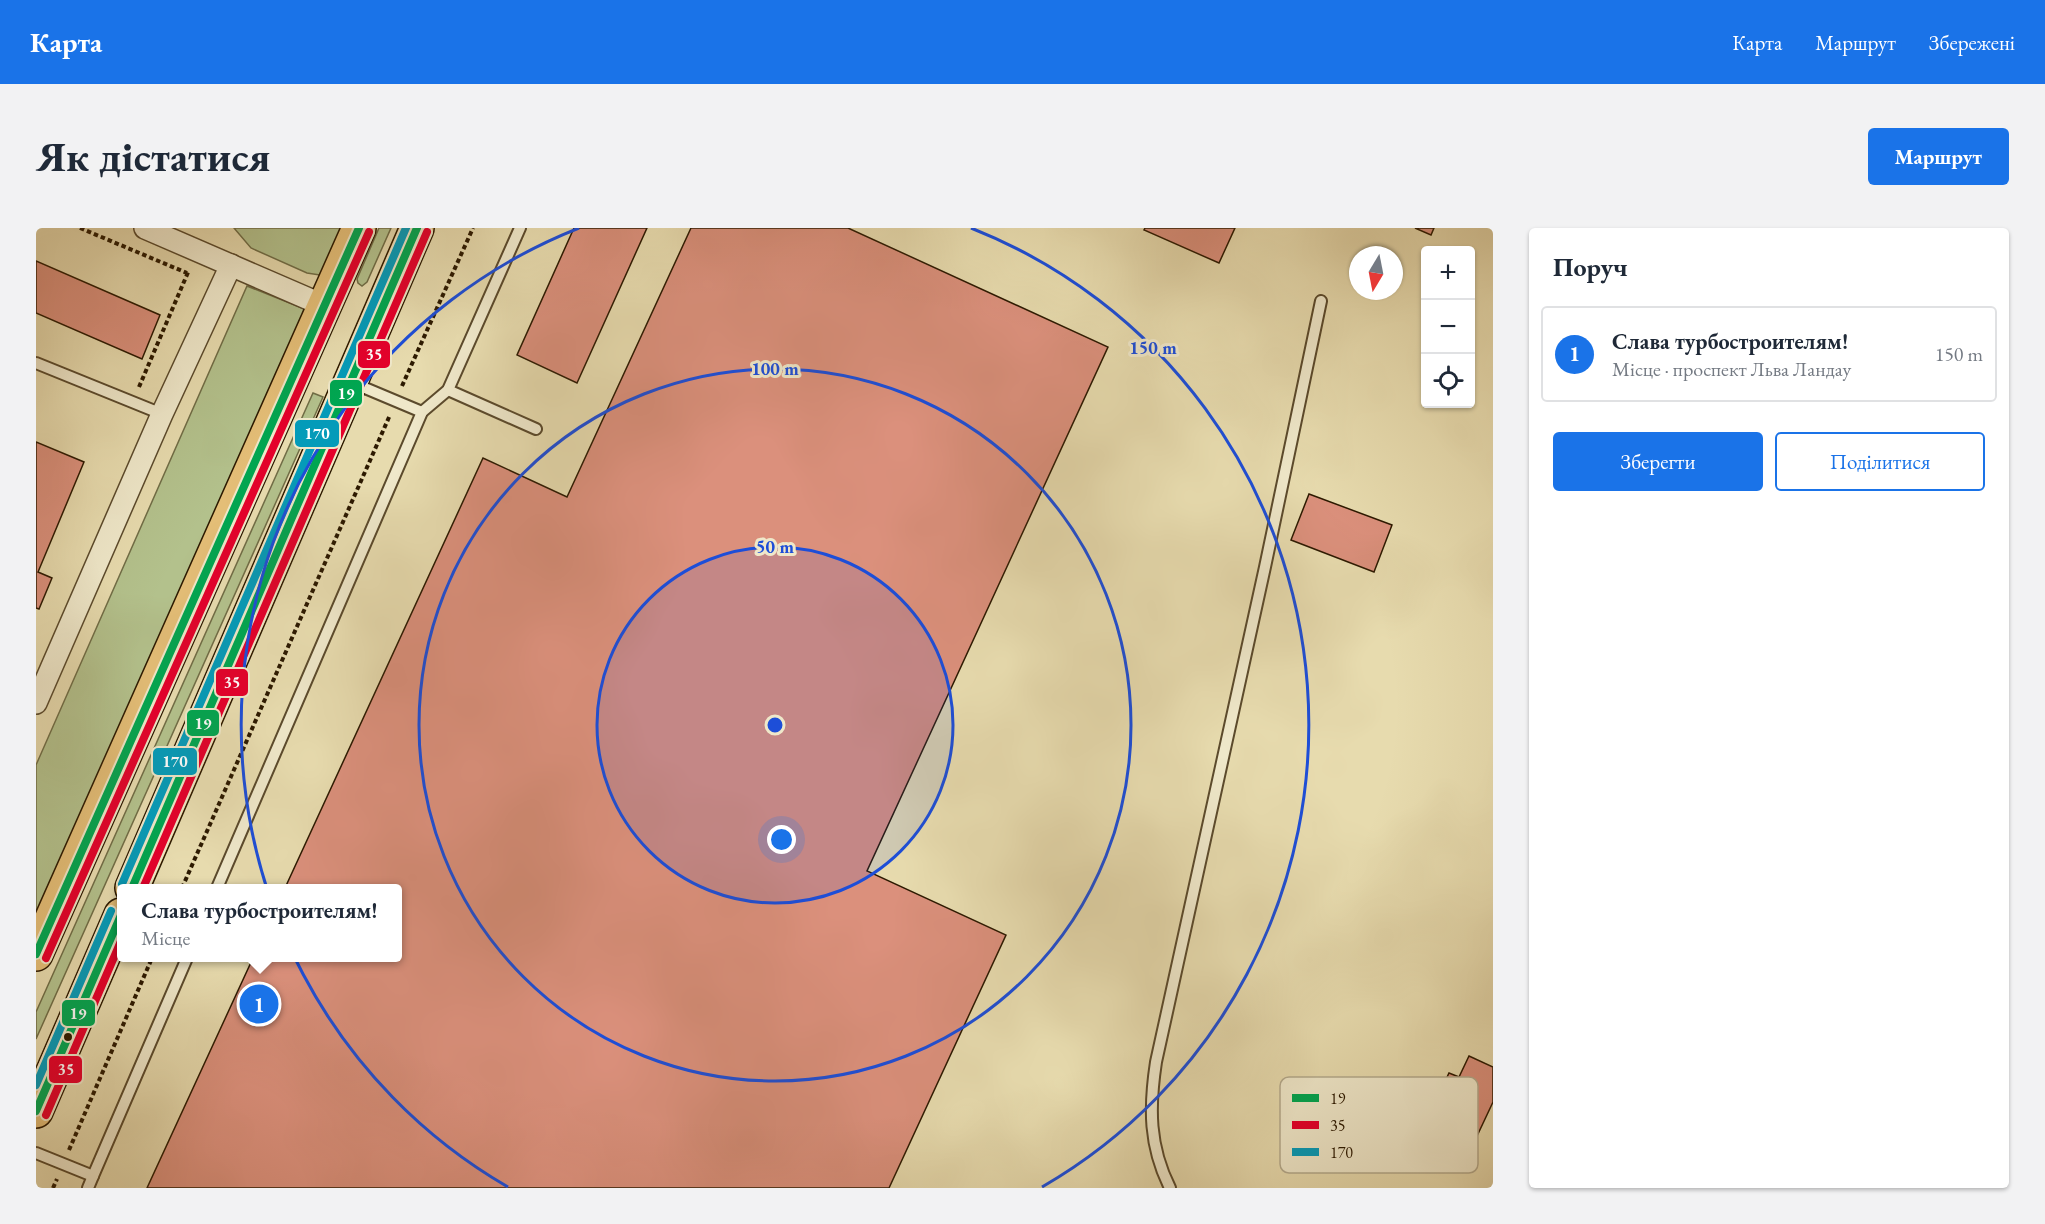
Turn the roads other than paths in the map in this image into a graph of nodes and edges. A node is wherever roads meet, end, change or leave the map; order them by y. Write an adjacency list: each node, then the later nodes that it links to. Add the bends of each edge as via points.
1 (145, 228): 5 (street)
2 (360, 228): 7 (main road)
3 (417, 228): 8 (main road)
4 (520, 228): 11 (lane)
5 (231, 265): 7 (street); 13 (street)
6 (1321, 301): 25 (lane, via 1156,1062 1153,1141)
7 (325, 306): 8 (main road); 19 (main road)
8 (374, 326): 10 (main road)
9 (36, 363): 13 (lane)
10 (350, 382): 12 (lane); 16 (main road)
11 (448, 390): 12 (lane); 14 (lane)
12 (422, 412): 17 (lane)
13 (162, 414): 15 (street)
14 (536, 429)
15 (36, 703)
16 (134, 884)
17 (219, 884)
18 (117, 924): 21 (main road)
19 (36, 954)
20 (185, 962): 23 (lane)
21 (36, 1111)
22 (36, 1153): 23 (lane)
23 (93, 1176): 24 (lane)
24 (88, 1188)
25 (1170, 1188)

